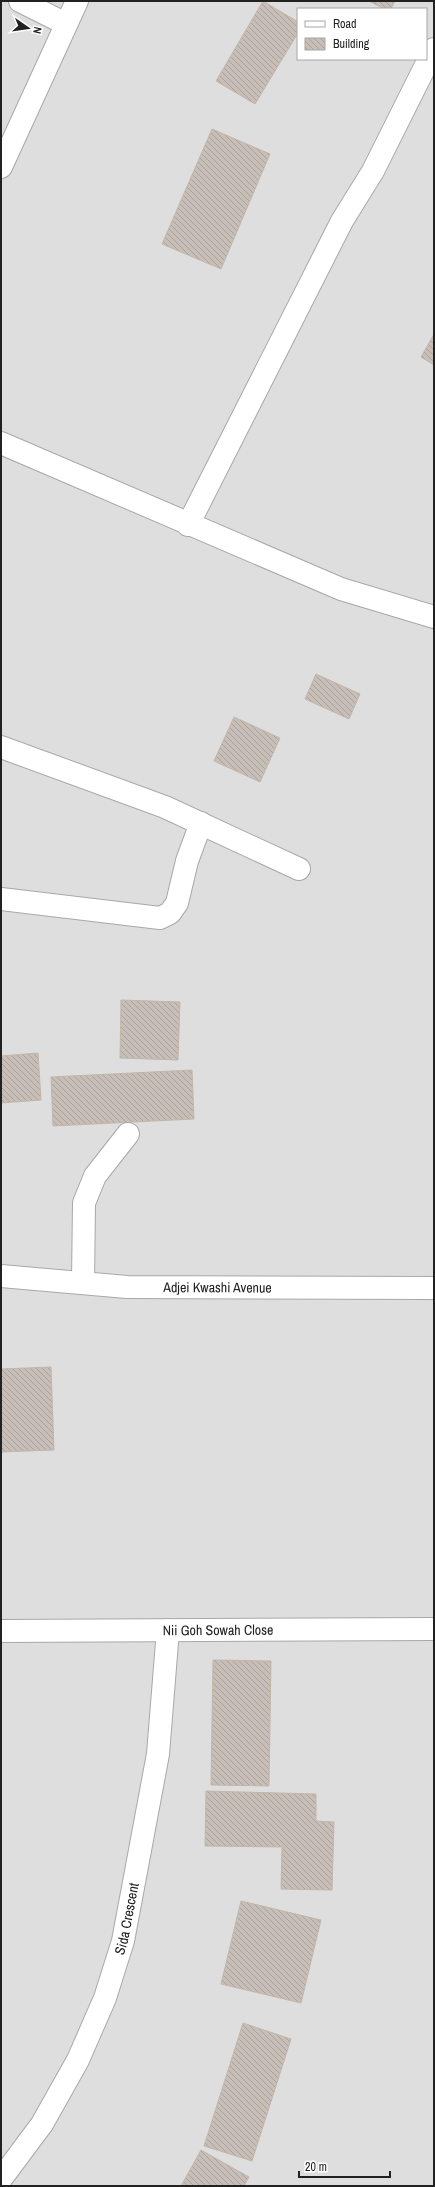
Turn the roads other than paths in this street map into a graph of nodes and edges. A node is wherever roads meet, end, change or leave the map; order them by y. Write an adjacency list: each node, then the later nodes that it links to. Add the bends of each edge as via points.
1 (20, 1): 3 (street)
2 (77, 1): 3 (street)
3 (66, 24): 5 (street)
4 (434, 49): 7 (street, via 373,171 342,221)
5 (1, 166)
6 (1, 443): 7 (street)
7 (188, 525): 8 (street, via 341,589)
8 (434, 616)
9 (1, 747): 10 (street, via 165,807)
10 (201, 823): 11 (street); 12 (street, via 186,861 177,903 170,913 160,918)
11 (300, 869)
12 (1, 900)
13 (128, 1134): 15 (street, via 95,1176 84,1203)
14 (1, 1276): 15 (street, Adjei Kwashi Avenue)
15 (83, 1283): 16 (street, Adjei Kwashi Avenue, via 126,1287)
16 (434, 1288)
17 (434, 1629): 18 (street, Nii Goh Sowah Close)
18 (168, 1630): 19 (street, Nii Goh Sowah Close); 20 (street, Sida Crescent, via 156,1762 123,1941 108,1991 78,2060 42,2124)
19 (1, 1631)
20 (1, 2179)

